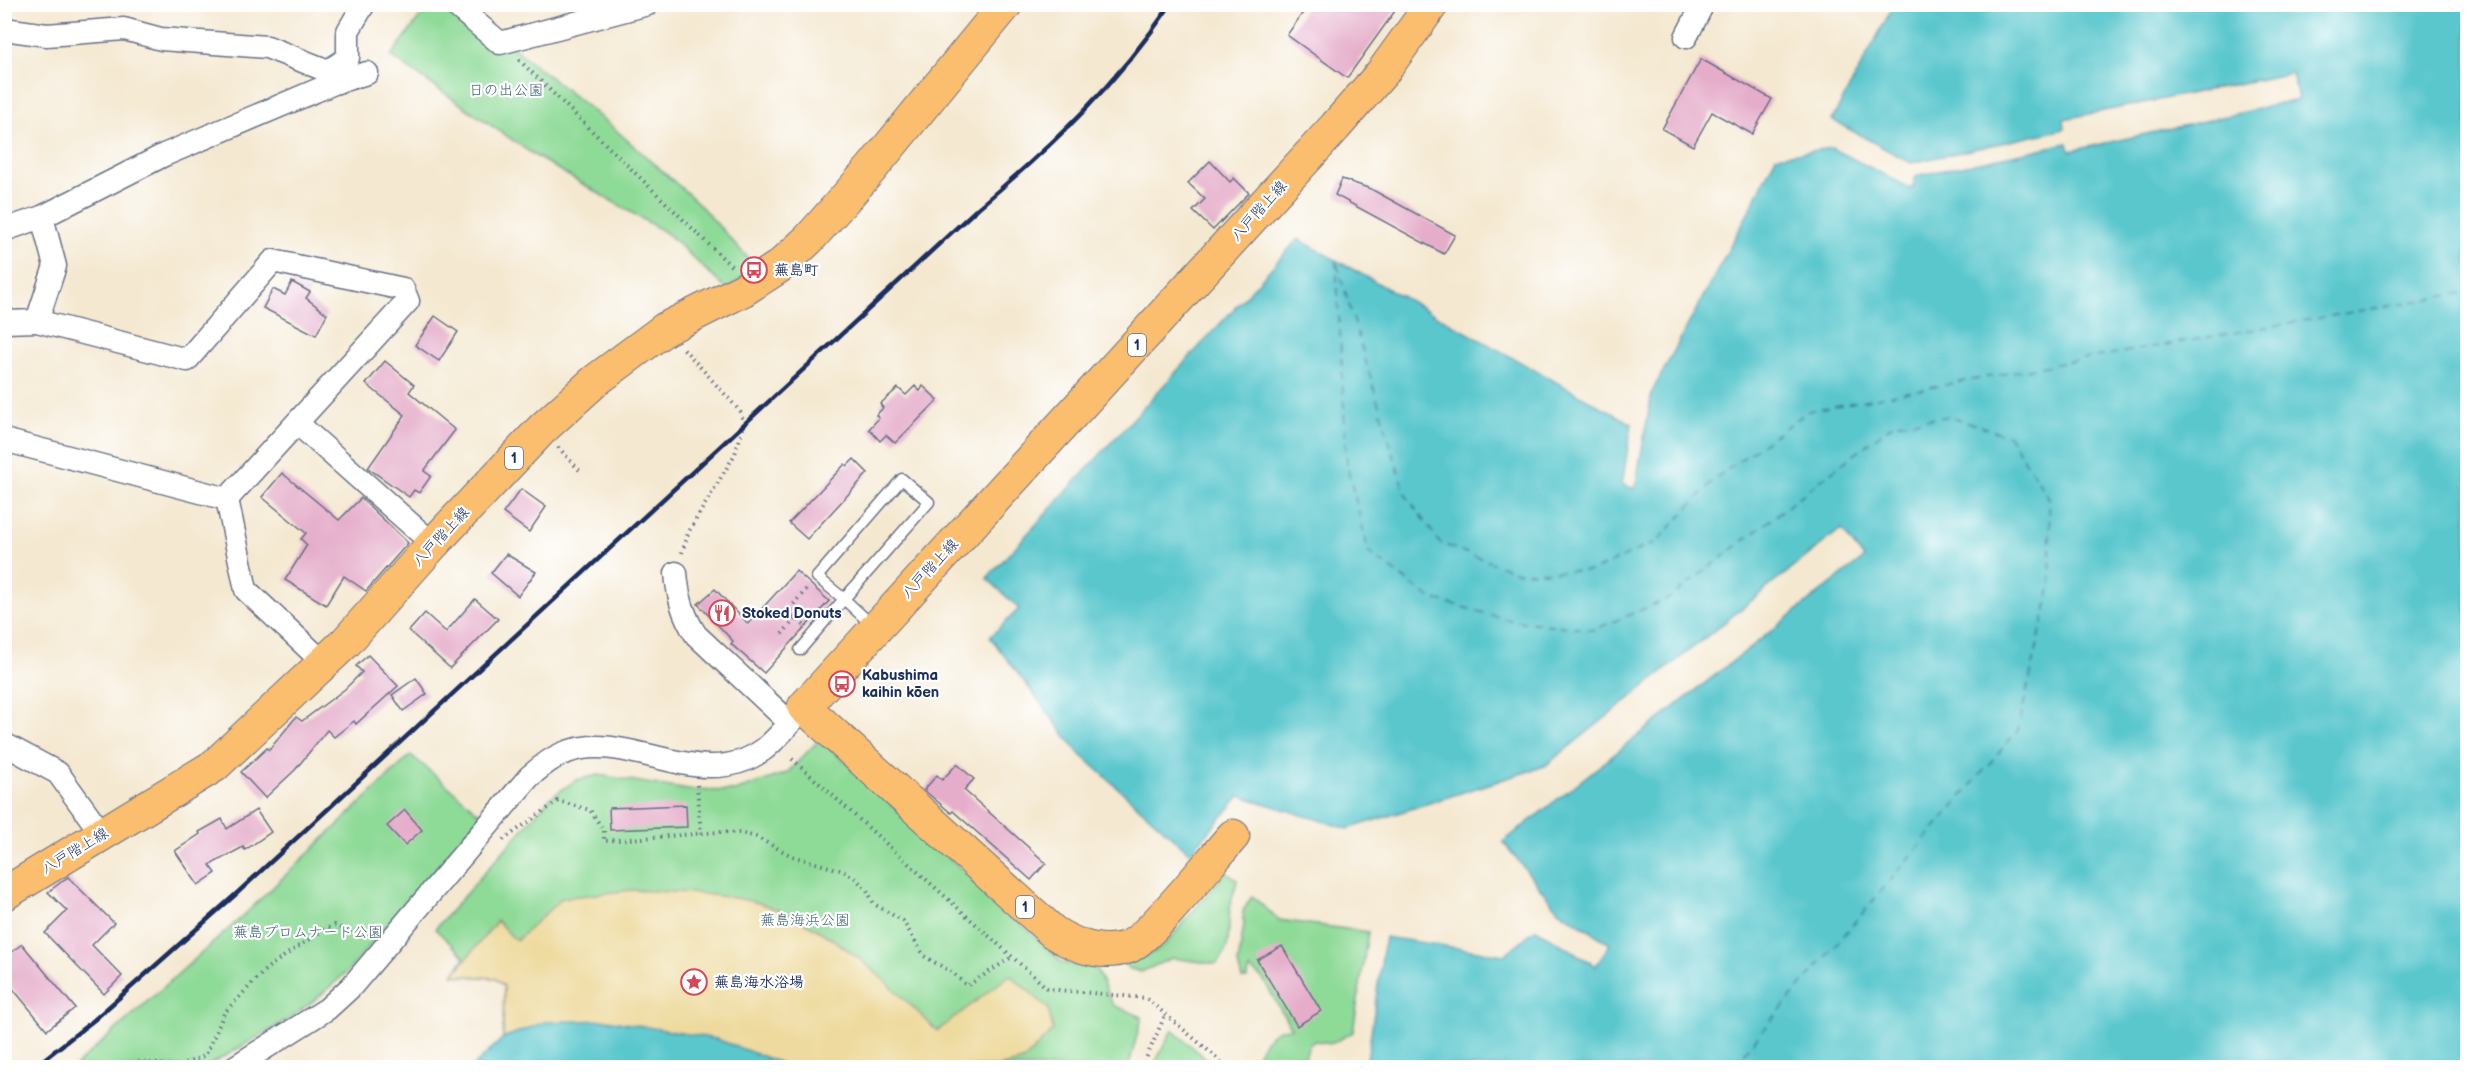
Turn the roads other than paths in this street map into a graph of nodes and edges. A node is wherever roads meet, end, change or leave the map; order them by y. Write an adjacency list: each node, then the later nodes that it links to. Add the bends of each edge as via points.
1 (364, 4): 10 (street, via 348,31 348,58)
2 (454, 4): 3 (street, via 501,43)
3 (648, 4)
4 (1006, 4): 18 (main road, 八戸階上線 / 1, via 809,240 750,286 665,329 595,381 542,429)
5 (1432, 4): 21 (main road, 八戸階上線 / 1, via 1382,73 1327,136)
6 (1703, 4): 8 (street)
7 (4, 29): 10 (street, via 47,35 124,29 161,39 267,47)
8 (1686, 37)
9 (367, 73): 10 (street)
10 (331, 77): 11 (street)
11 (42, 217): 12 (street); 13 (street, via 55,266)
12 (4, 230)
13 (37, 321): 14 (street); 15 (street, via 187,360 273,261 403,289 408,301)
14 (4, 322)
15 (297, 423): 17 (street); 18 (street)
16 (4, 440): 17 (street)
17 (227, 499): 23 (street, via 246,590)
18 (433, 544): 23 (main road, 八戸階上線 / 1)
19 (676, 573): 24 (street, via 684,617 696,635)
20 (843, 599): 20 (lane, via 817,576 902,479 929,502); 21 (lane); 22 (lane)
21 (876, 628): 24 (main road, 八戸階上線 / 1)
22 (800, 650)
23 (324, 663): 26 (main road, 八戸階上線 / 1, via 214,766)
24 (797, 715): 27 (main road, 1, via 1053,932 1084,947 1114,950 1139,941); 29 (street, via 763,750 730,764 687,764 591,747 550,759 529,777 351,987 327,1008)
25 (4, 744): 26 (street, via 58,773)
26 (102, 834): 28 (main road, 八戸階上線 / 1)
27 (1233, 836)
28 (4, 894)
29 (232, 1068)

